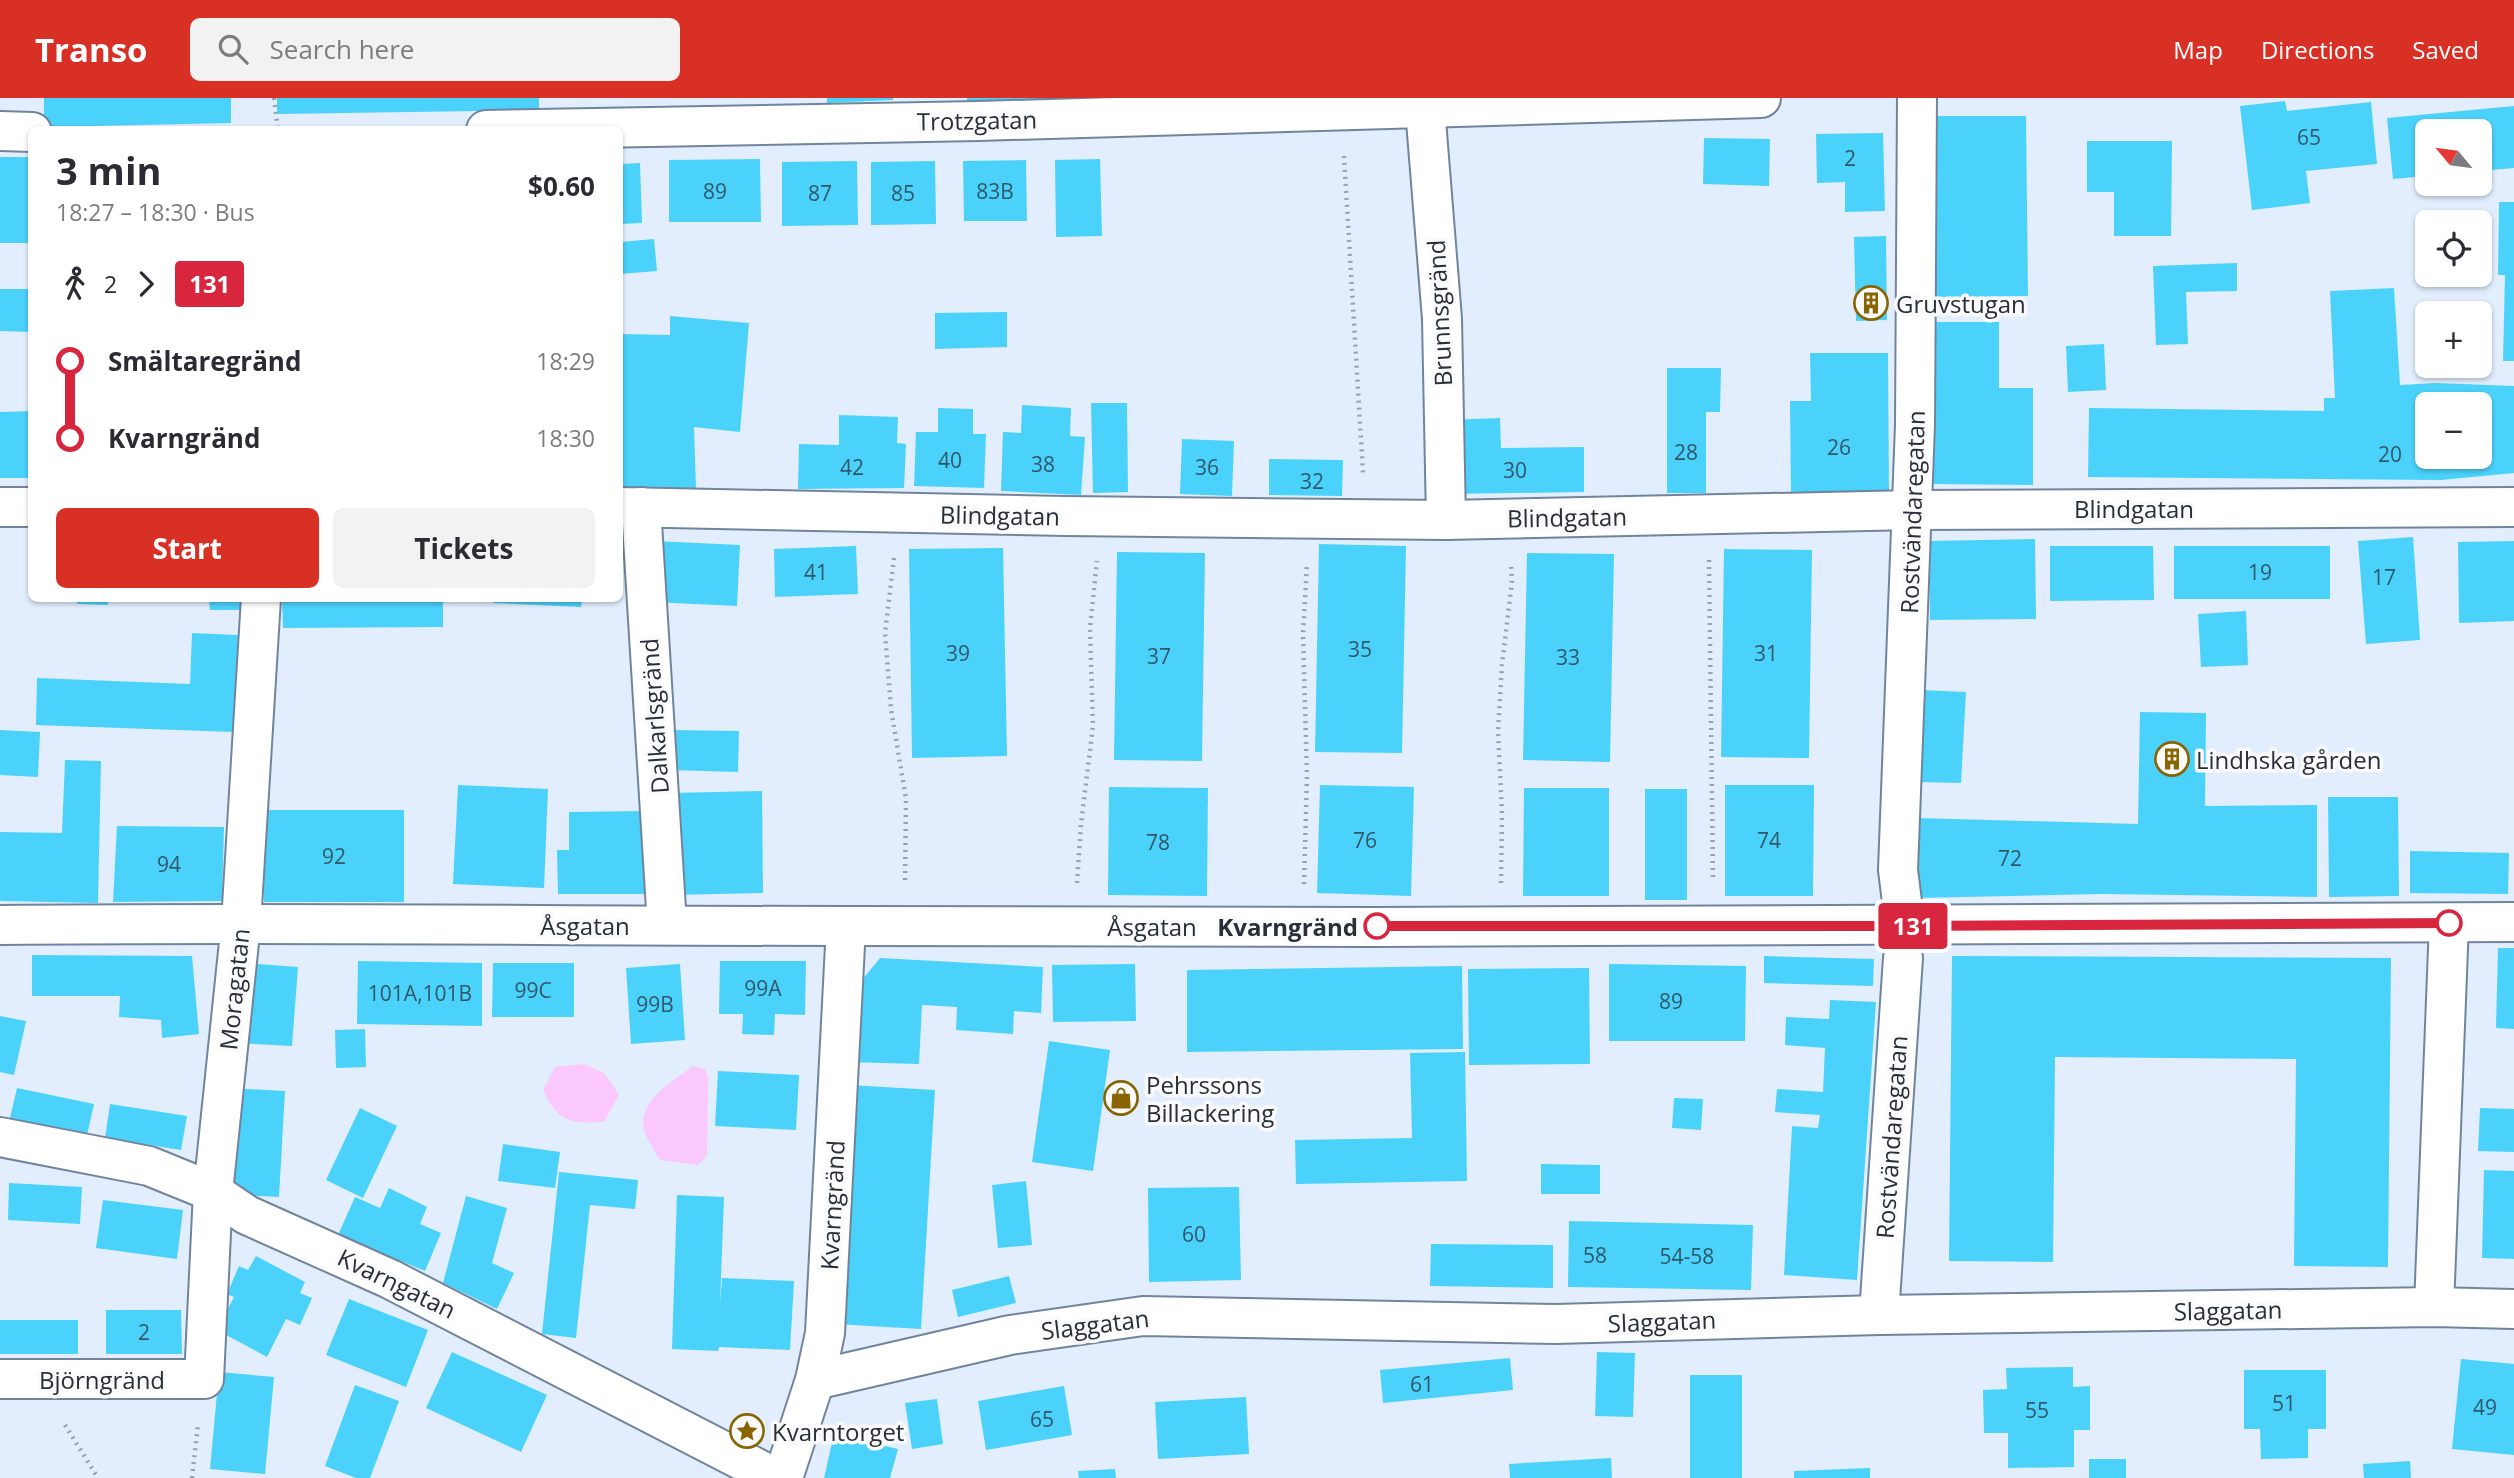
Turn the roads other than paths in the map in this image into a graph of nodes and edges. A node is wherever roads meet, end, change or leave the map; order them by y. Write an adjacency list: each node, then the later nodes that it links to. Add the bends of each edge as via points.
1 (1761, 98): 3 (street, Trotzgatan)
2 (1917, 98): 11 (street, Rostvändaregatan)
3 (1424, 108): 4 (street, Trotzgatan); 12 (street, Brunnsgränd, via 1442,319)
4 (623, 127)
5 (0, 131): 6 (street)
6 (28, 132)
7 (0, 507): 8 (street)
8 (28, 507)
9 (2514, 507): 11 (street, Blindgatan)
10 (630, 508): 12 (street, Blindgatan); 18 (street, Dalkarlsgränd)
11 (1913, 510): 12 (street, Blindgatan); 20 (street, Rostvändaregatan, via 1898,870)
12 (1446, 520)
13 (261, 602): 15 (street, Moragatan)
14 (2514, 922): 16 (street, Åsgatan)
15 (240, 923): 17 (street, Åsgatan); 18 (street, Åsgatan); 22 (street, Moragatan)
16 (2449, 923): 20 (street, Åsgatan); 23 (street)
17 (0, 925)
18 (667, 925): 19 (street, Åsgatan)
19 (846, 926): 20 (street, Åsgatan, via 1713,926); 28 (street, Kvarngränd, via 825,1333)
20 (1904, 942): 25 (street, Rostvändaregatan)
21 (0, 1137): 22 (street, Kvarngatan, via 149,1166)
22 (212, 1192): 27 (street, Moragatan); 29 (street, Kvarngatan, via 247,1215 390,1279)
23 (2434, 1307): 24 (street, Slaggatan); 25 (street, Slaggatan)
24 (2514, 1309)
25 (1879, 1315): 28 (street, Slaggatan, via 1556,1324 1143,1316 1010,1335)
26 (0, 1379): 27 (street, Björngränd)
27 (204, 1379)
28 (816, 1380): 30 (street, Kvarngränd)
29 (776, 1478)
30 (783, 1478)

